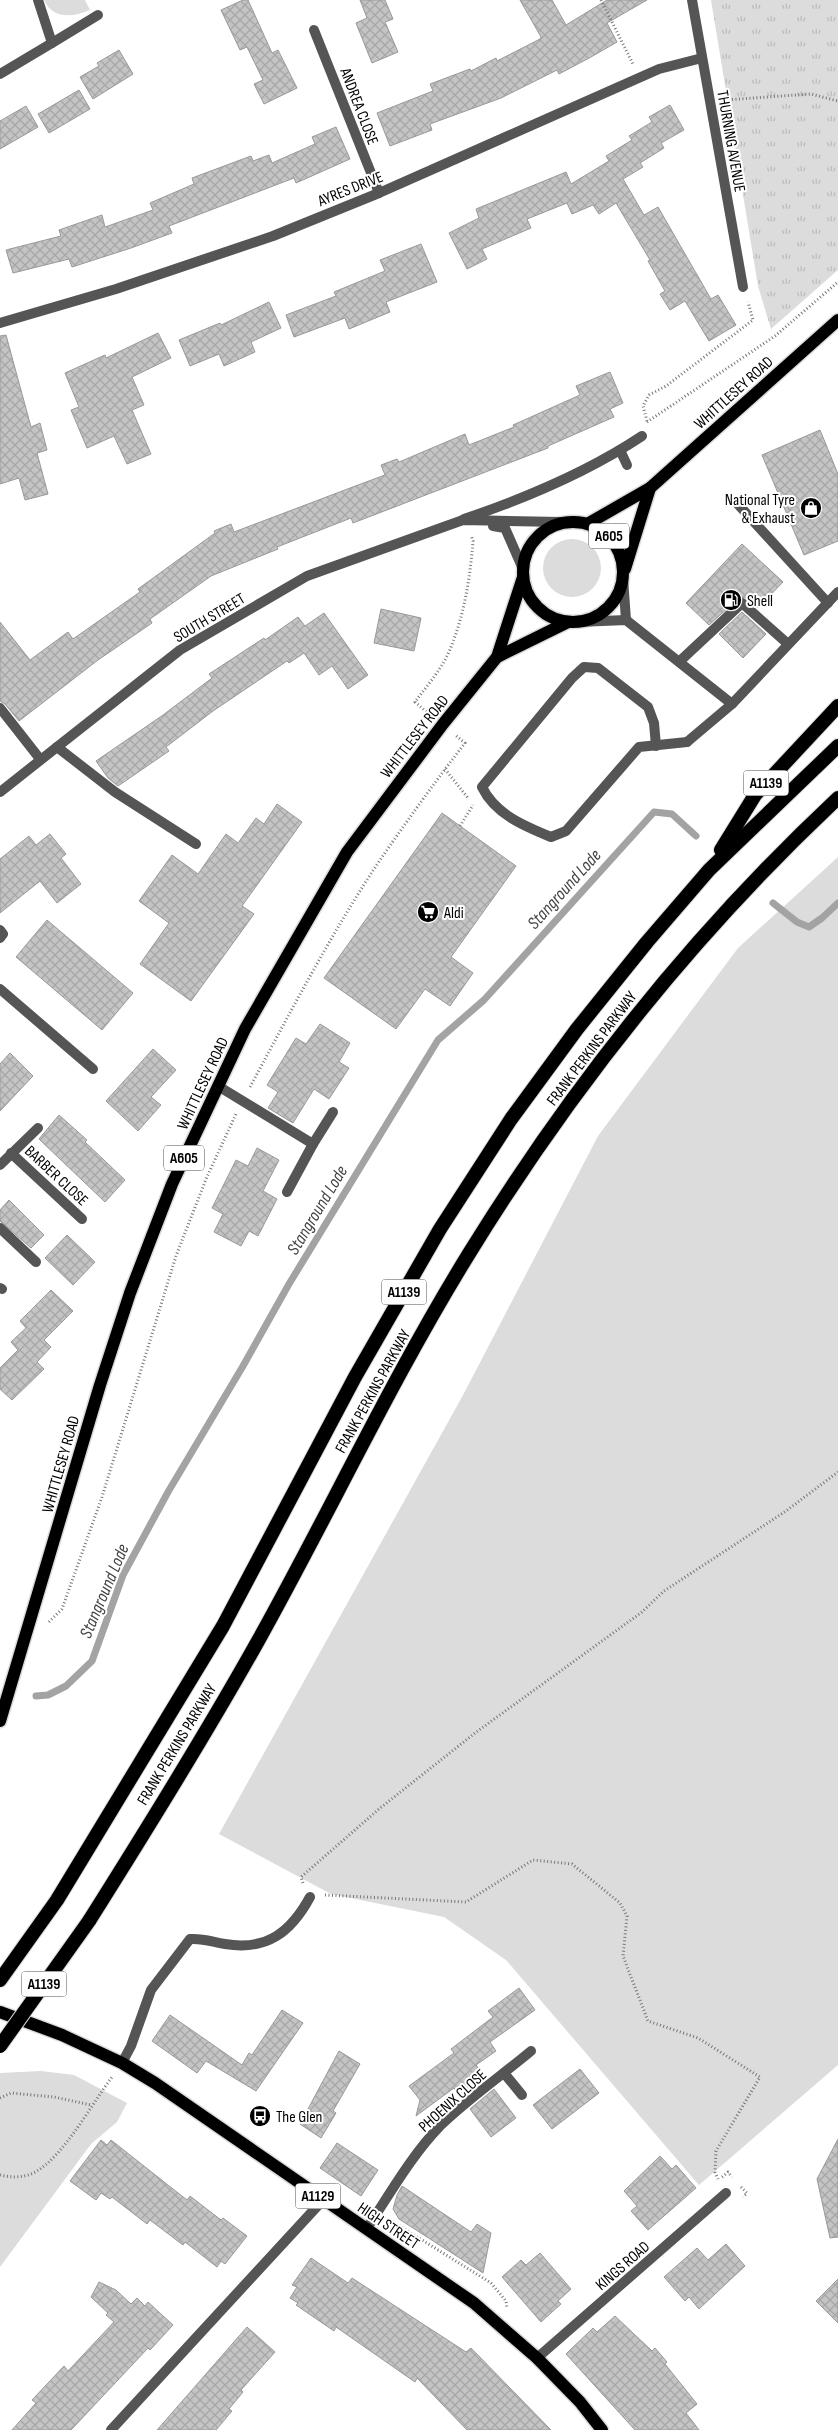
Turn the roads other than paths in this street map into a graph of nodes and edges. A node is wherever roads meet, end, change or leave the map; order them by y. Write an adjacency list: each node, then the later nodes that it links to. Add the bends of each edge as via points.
1 (38, 0): 5 (street)
2 (692, 0): 6 (street, THURNING AVENUE)
3 (98, 15): 5 (street)
4 (314, 30): 8 (street, ANDREA CLOSE)
5 (52, 43): 7 (street)
6 (702, 58): 8 (street, AYRES DRIVE, via 659,70); 9 (street, THURNING AVENUE)
7 (0, 74)
8 (379, 193): 11 (street, AYRES DRIVE, via 273,236 116,289)
9 (743, 287)
10 (838, 320): 15 (main road, WHITTLESEY ROAD / A605)
11 (0, 323)
12 (642, 430): 13 (street)
13 (620, 450): 14 (street); 17 (street, via 519,500)
14 (627, 465)
15 (650, 488): 19 (main road, WHITTLESEY ROAD / A605); 21 (main road, A605)
16 (735, 501): 23 (street)
17 (463, 520): 18 (street, SOUTH STREET); 20 (street, via 505,528); 34 (street, SOUTH STREET, via 307,576 180,650)
18 (560, 522): 19 (main road, A605); 20 (main road, A605, via 534,539 526,553)
19 (589, 523): 21 (main road, A605, via 615,542 622,557)
20 (523, 573): 25 (main road, via 527,594 537,608 552,617); 27 (main road, WHITTLESEY ROAD / A605)
21 (624, 575): 24 (street); 25 (main road, A605, via 618,595 608,608 594,618)
22 (838, 592): 23 (street)
23 (828, 603): 26 (street)
24 (626, 620): 25 (street); 28 (street)
25 (573, 622): 27 (main road, WHITTLESEY ROAD / A605)
26 (788, 644): 28 (street, via 742,603); 29 (street)
27 (498, 657): 44 (main road, WHITTLESEY ROAD / A605, via 347,852 245,1029)
28 (680, 662): 29 (street)
29 (732, 704): 32 (street, via 687,742)
30 (838, 706): 39 (highway, A1139, via 754,795)
31 (0, 708): 35 (street)
32 (656, 746): 32 (street, via 639,747 566,831 551,836 522,826 489,801 482,787 584,667 598,668 648,707)
33 (838, 746): 39 (highway, FRANK PERKINS PARKWAY / A1139)
34 (57, 747): 35 (street, SOUTH STREET); 38 (street, via 115,792)
35 (40, 759): 36 (street, SOUTH STREET)
36 (0, 792)
37 (838, 798): 58 (highway, FRANK PERKINS PARKWAY / A1139, bridge, via 737,898 678,965 606,1053 543,1140 469,1253 386,1398 258,1641 89,1921)
38 (196, 844)
39 (709, 870): 56 (highway, FRANK PERKINS PARKWAY / A1139, via 577,1029 511,1118 440,1230 355,1377 223,1626 57,1900)
40 (0, 930): 41 (street, via 3,934)
41 (0, 938)
42 (0, 989): 43 (street)
43 (93, 1069)
44 (218, 1086): 47 (street); 54 (main road, WHITTLESEY ROAD / A605, via 172,1184 130,1293)
45 (333, 1112): 47 (street)
46 (38, 1128): 48 (street, BARBER CLOSE)
47 (313, 1144): 50 (street)
48 (11, 1154): 49 (street, BARBER CLOSE); 51 (street, BARBER CLOSE)
49 (0, 1165)
50 (287, 1192)
51 (82, 1219)
52 (0, 1228): 53 (street)
53 (36, 1262)
54 (0, 1721)
55 (310, 1897): 60 (street, via 298,1918 275,1938 246,1946 204,1938 190,1939 151,1990)
56 (0, 1980)
57 (0, 2012): 60 (main road, HIGH STREET / A1129, via 62,2035)
58 (0, 2046)
59 (531, 2051): 61 (street, PHOENIX CLOSE)
60 (122, 2063): 64 (main road, HIGH STREET / A1129, via 156,2083)
61 (504, 2073): 62 (street); 65 (street, PHOENIX CLOSE, via 440,2127 413,2159)
62 (522, 2095)
63 (726, 2193): 66 (street, KINGS ROAD)
64 (323, 2200): 65 (main road, HIGH STREET / A1129); 67 (street)
65 (367, 2228): 66 (main road, HIGH STREET / A1129, via 474,2303)
66 (537, 2358): 68 (main road, HIGH STREET / A1129)
67 (111, 2430)
68 (602, 2430)

